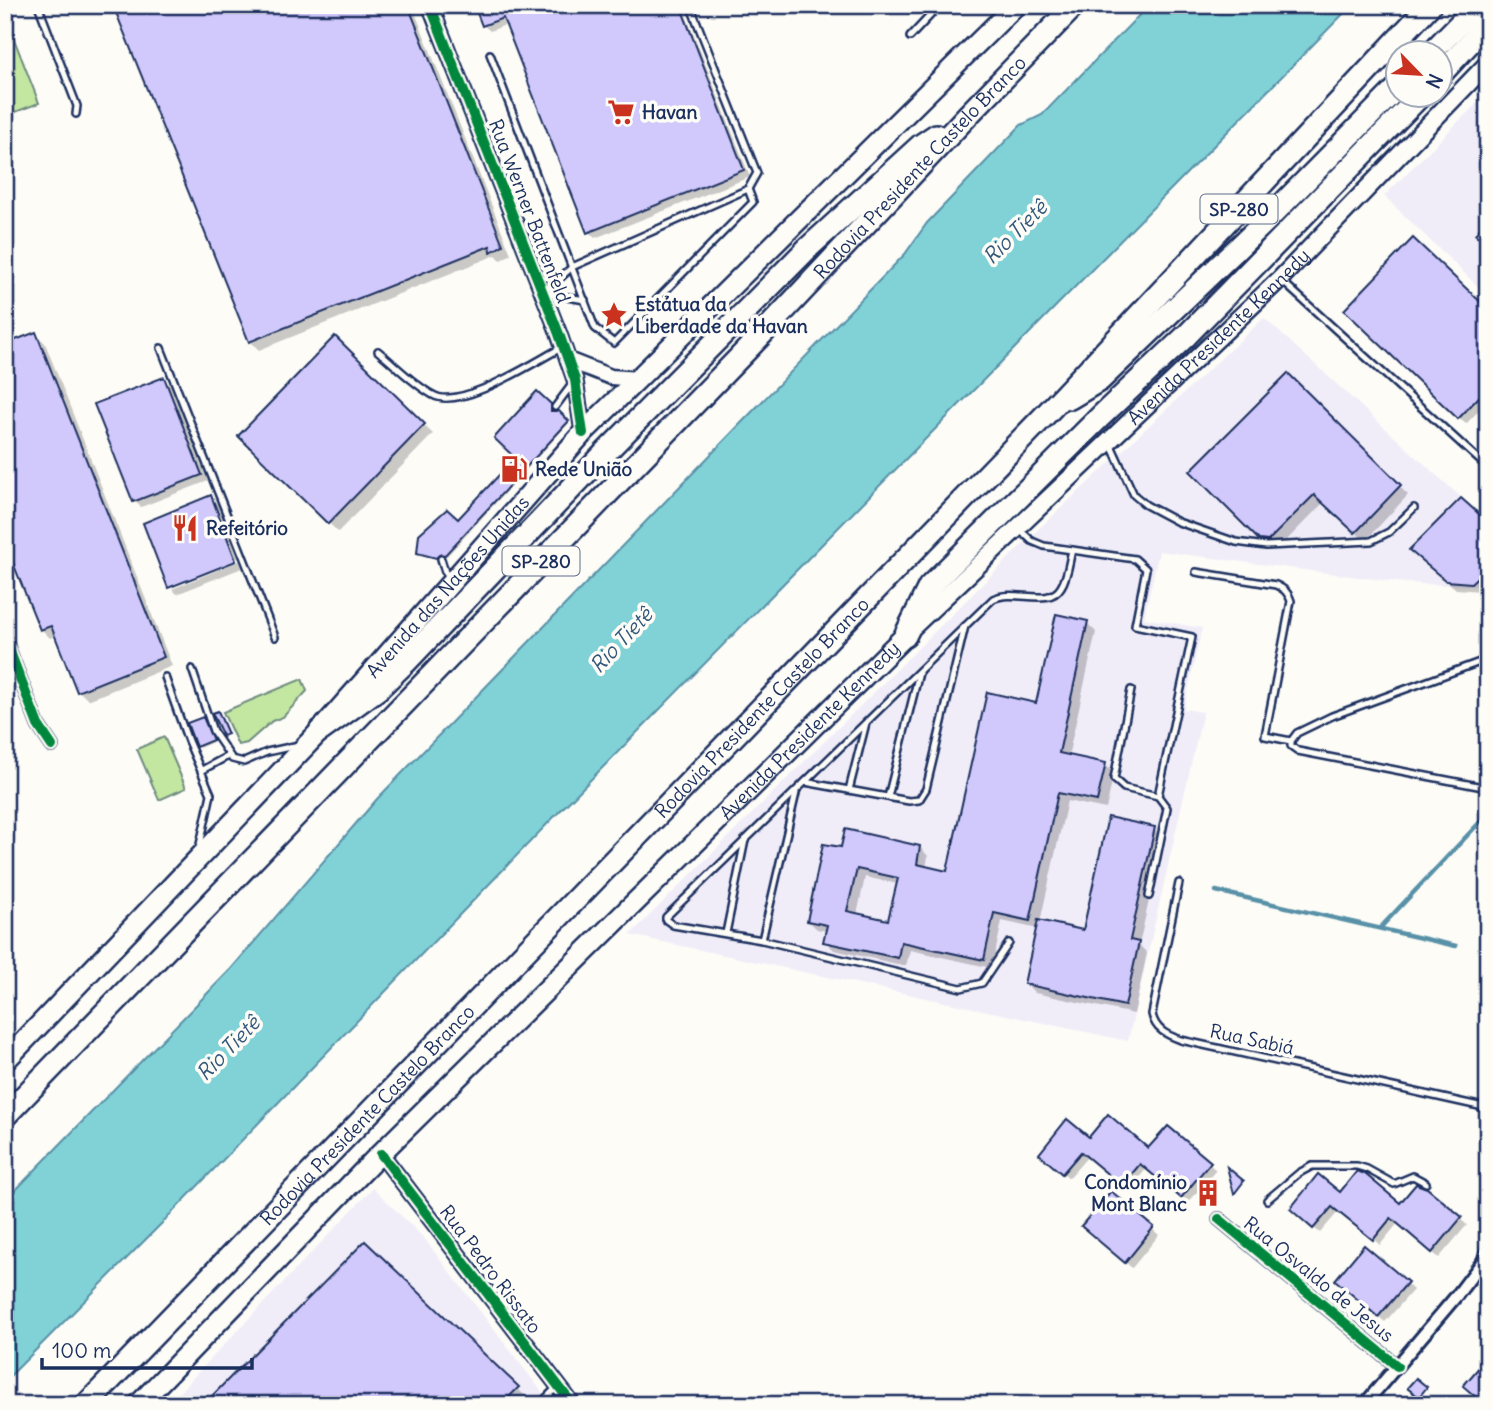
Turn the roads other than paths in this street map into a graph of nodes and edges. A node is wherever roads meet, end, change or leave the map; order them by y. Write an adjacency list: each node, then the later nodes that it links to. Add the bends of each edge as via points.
1 (38, 5): 17 (lane, via 77,106)
2 (430, 5): 22 (street, Rua Werner Battenfeld)
3 (690, 5): 19 (lane, via 757,173)
4 (940, 5): 10 (lane)
5 (1016, 5): 27 (highway, Avenida das Nações Unidas)
6 (1075, 5): 18 (highway, Rodovia Presidente Castelo Branco / SP-280)
7 (1430, 5): 30 (highway, Rodovia Presidente Castelo Branco / SP-280)
8 (1478, 5): 11 (highway)
9 (1488, 23): 13 (highway)
10 (910, 37)
11 (1446, 38)
12 (491, 54): 20 (lane)
13 (1454, 60)
14 (1485, 70): 21 (main road, Avenida Presidente Kennedy)
15 (1384, 101): 30 (highway, via 1100,380)
16 (1408, 108): 41 (highway, via 1214,308 929,587)
17 (76, 114)
18 (967, 116): 50 (highway, via 920,145 808,248 406,662); 70 (highway, Rodovia Presidente Castelo Branco / SP-280)
19 (748, 189): 20 (lane); 23 (lane, via 753,202 614,343 595,328)
20 (572, 267): 22 (lane); 23 (lane)
21 (1280, 279): 32 (main road, Avenida Presidente Kennedy); 33 (lane)
22 (544, 293): 23 (lane); 26 (street, Rua Werner Battenfeld)
23 (584, 300)
24 (161, 348): 42 (lane)
25 (378, 351): 26 (lane, via 434,396 447,400 476,393)
26 (566, 353): 27 (street, via 611,377); 28 (street, Rua Werner Battenfeld)
27 (638, 379): 31 (highway, Avenida das Nações Unidas)
28 (575, 380): 29 (lane); 31 (street, Rua Werner Battenfeld)
29 (555, 407)
30 (1048, 412): 78 (highway, Rodovia Presidente Castelo Branco / SP-280)
31 (583, 433): 39 (highway, Avenida das Nações Unidas)
32 (1110, 442): 34 (lane, via 1133,495 1158,513 1236,542 1266,546 1371,541 1389,532); 35 (main road, Avenida Presidente Kennedy)
33 (1488, 468)
34 (1414, 508)
35 (1016, 527): 36 (lane, via 1037,544); 41 (main road, Avenida Presidente Kennedy)
36 (1072, 550): 40 (lane, via 1067,574 1056,593 1047,598 1001,595); 59 (lane, via 1139,562 1146,569 1135,625 1192,637)
37 (441, 559): 39 (lane)
38 (1196, 572): 51 (lane, via 1276,585 1288,594 1291,601 1265,736)
39 (453, 581): 50 (highway, Avenida das Nações Unidas)
40 (965, 626): 46 (lane); 60 (lane, via 926,789 919,800)
41 (905, 636): 71 (highway, Avenida Presidente Kennedy)
42 (275, 637)
43 (5, 639): 52 (street, via 38,726)
44 (1488, 659): 51 (lane, via 1332,716 1297,733)
45 (192, 669): 53 (lane, via 213,731)
46 (920, 670): 49 (lane); 60 (lane)
47 (165, 677): 54 (lane)
48 (1131, 690): 59 (lane, via 1115,783)
49 (866, 723): 55 (lane); 58 (lane)
50 (314, 737): 53 (lane, via 244,762); 62 (highway, Avenida das Nações Unidas)
51 (1291, 741): 56 (lane, via 1298,751)
52 (52, 746)
53 (228, 756): 54 (lane)
54 (202, 770): 62 (lane, via 211,799)
55 (805, 782): 57 (lane); 58 (lane)
56 (1488, 788)
57 (796, 790): 61 (lane); 66 (lane)
58 (849, 790): 60 (lane)
59 (1158, 796): 64 (lane, via 1167,808)
60 (888, 797)
61 (745, 840): 65 (lane); 65 (lane, via 666,917 673,925)
62 (196, 861): 68 (highway, Avenida das Nações Unidas)
63 (1180, 883): 69 (lane, Rua Sabiá, via 1152,1014 1162,1032)
64 (1149, 896)
65 (726, 933): 66 (lane)
66 (762, 940): 67 (lane, via 961,988 982,983)
67 (1009, 943)
68 (5, 1061)
69 (1488, 1108)
70 (5, 1116)
71 (381, 1154): 77 (street, Rua Pedro Rissato); 79 (highway, Avenida Presidente Kennedy)
72 (1426, 1183): 73 (lane, via 1413,1177 1394,1184 1357,1166 1312,1166)
73 (1267, 1200)
74 (1219, 1219): 76 (street, Rua Osvaldo de Jesus)
75 (1488, 1248): 76 (street, via 1458,1294)
76 (1397, 1366): 82 (street)
77 (558, 1386): 80 (lane); 81 (street, Rua Pedro Rissato)
78 (86, 1405)
79 (138, 1405)
80 (539, 1405)
81 (573, 1405)
82 (1364, 1405)

